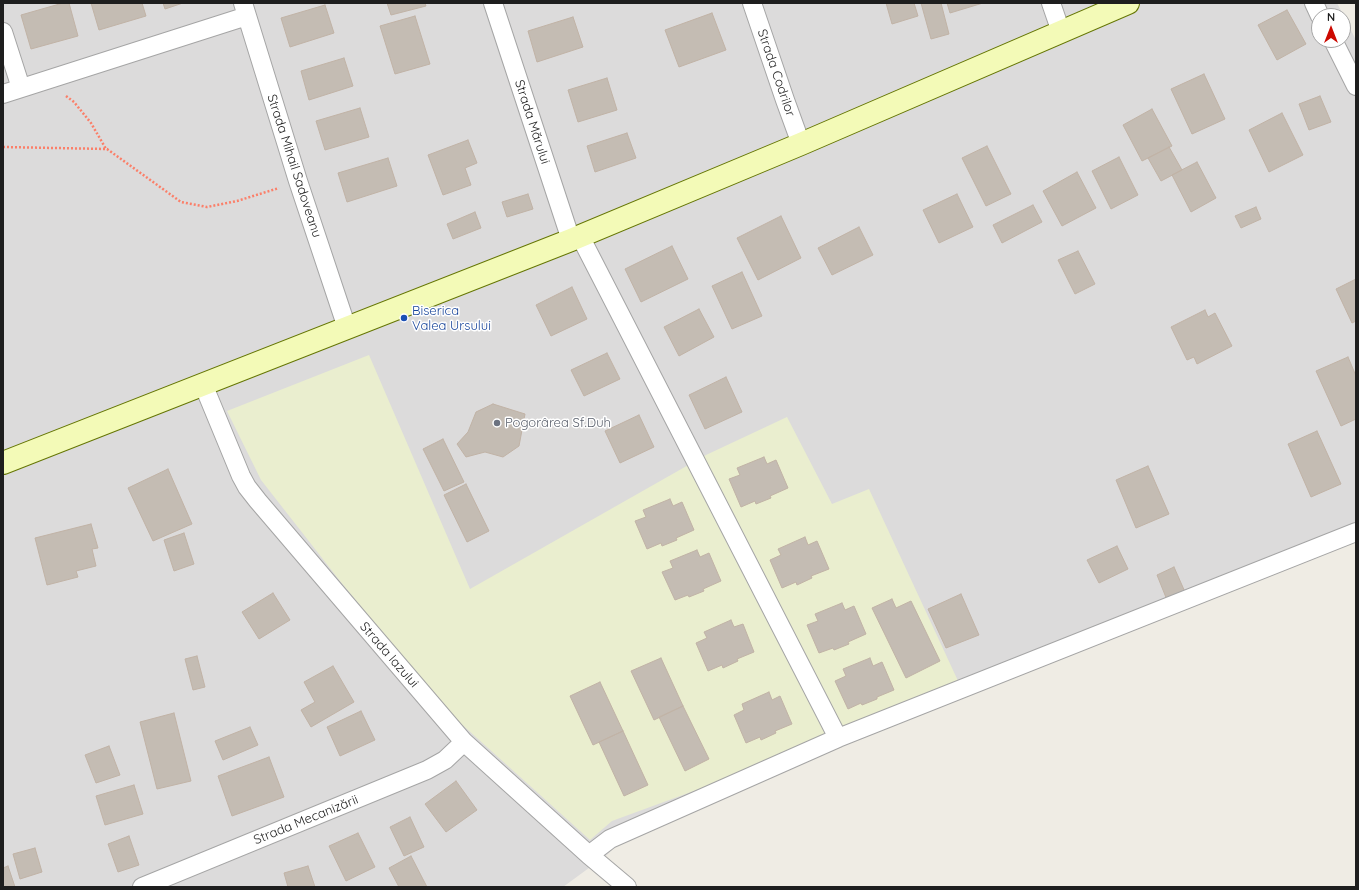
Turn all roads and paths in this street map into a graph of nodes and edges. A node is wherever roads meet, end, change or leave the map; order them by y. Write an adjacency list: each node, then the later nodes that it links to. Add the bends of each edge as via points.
1 (493, 3): 17 (street, Strada Mărului)
2 (752, 3): 13 (street, Strada Codrilor)
3 (1051, 3): 7 (street)
4 (1128, 3): 7 (main road)
5 (245, 10): 10 (street); 16 (street, Strada Mihail Sadoveanu)
6 (3, 32): 10 (street)
7 (1061, 32): 13 (main road)
8 (1336, 48): 9 (street)
9 (1356, 86)
10 (21, 88): 11 (street)
11 (3, 94)
12 (65, 94): 15 (path, via 91,123)
13 (801, 144): 17 (main road)
14 (3, 147): 15 (path)
15 (106, 149): 16 (path, via 181,202 207,207 237,201)
16 (298, 182): 18 (street, Strada Mihail Sadoveanu)
17 (576, 238): 18 (main road); 22 (street, Strada Mărului)
18 (347, 328): 19 (main road)
19 (202, 384): 20 (main road); 23 (street, Strada Iazului, via 247,487)
20 (3, 463)
21 (1356, 532): 22 (street)
22 (838, 738): 24 (street, via 610,839)
23 (464, 742): 24 (street, Strada Iazului); 25 (street, Strada Mecanizării, via 445,760 427,770)
24 (589, 855): 26 (street, Strada Iazului)
25 (142, 887)
26 (627, 887)

